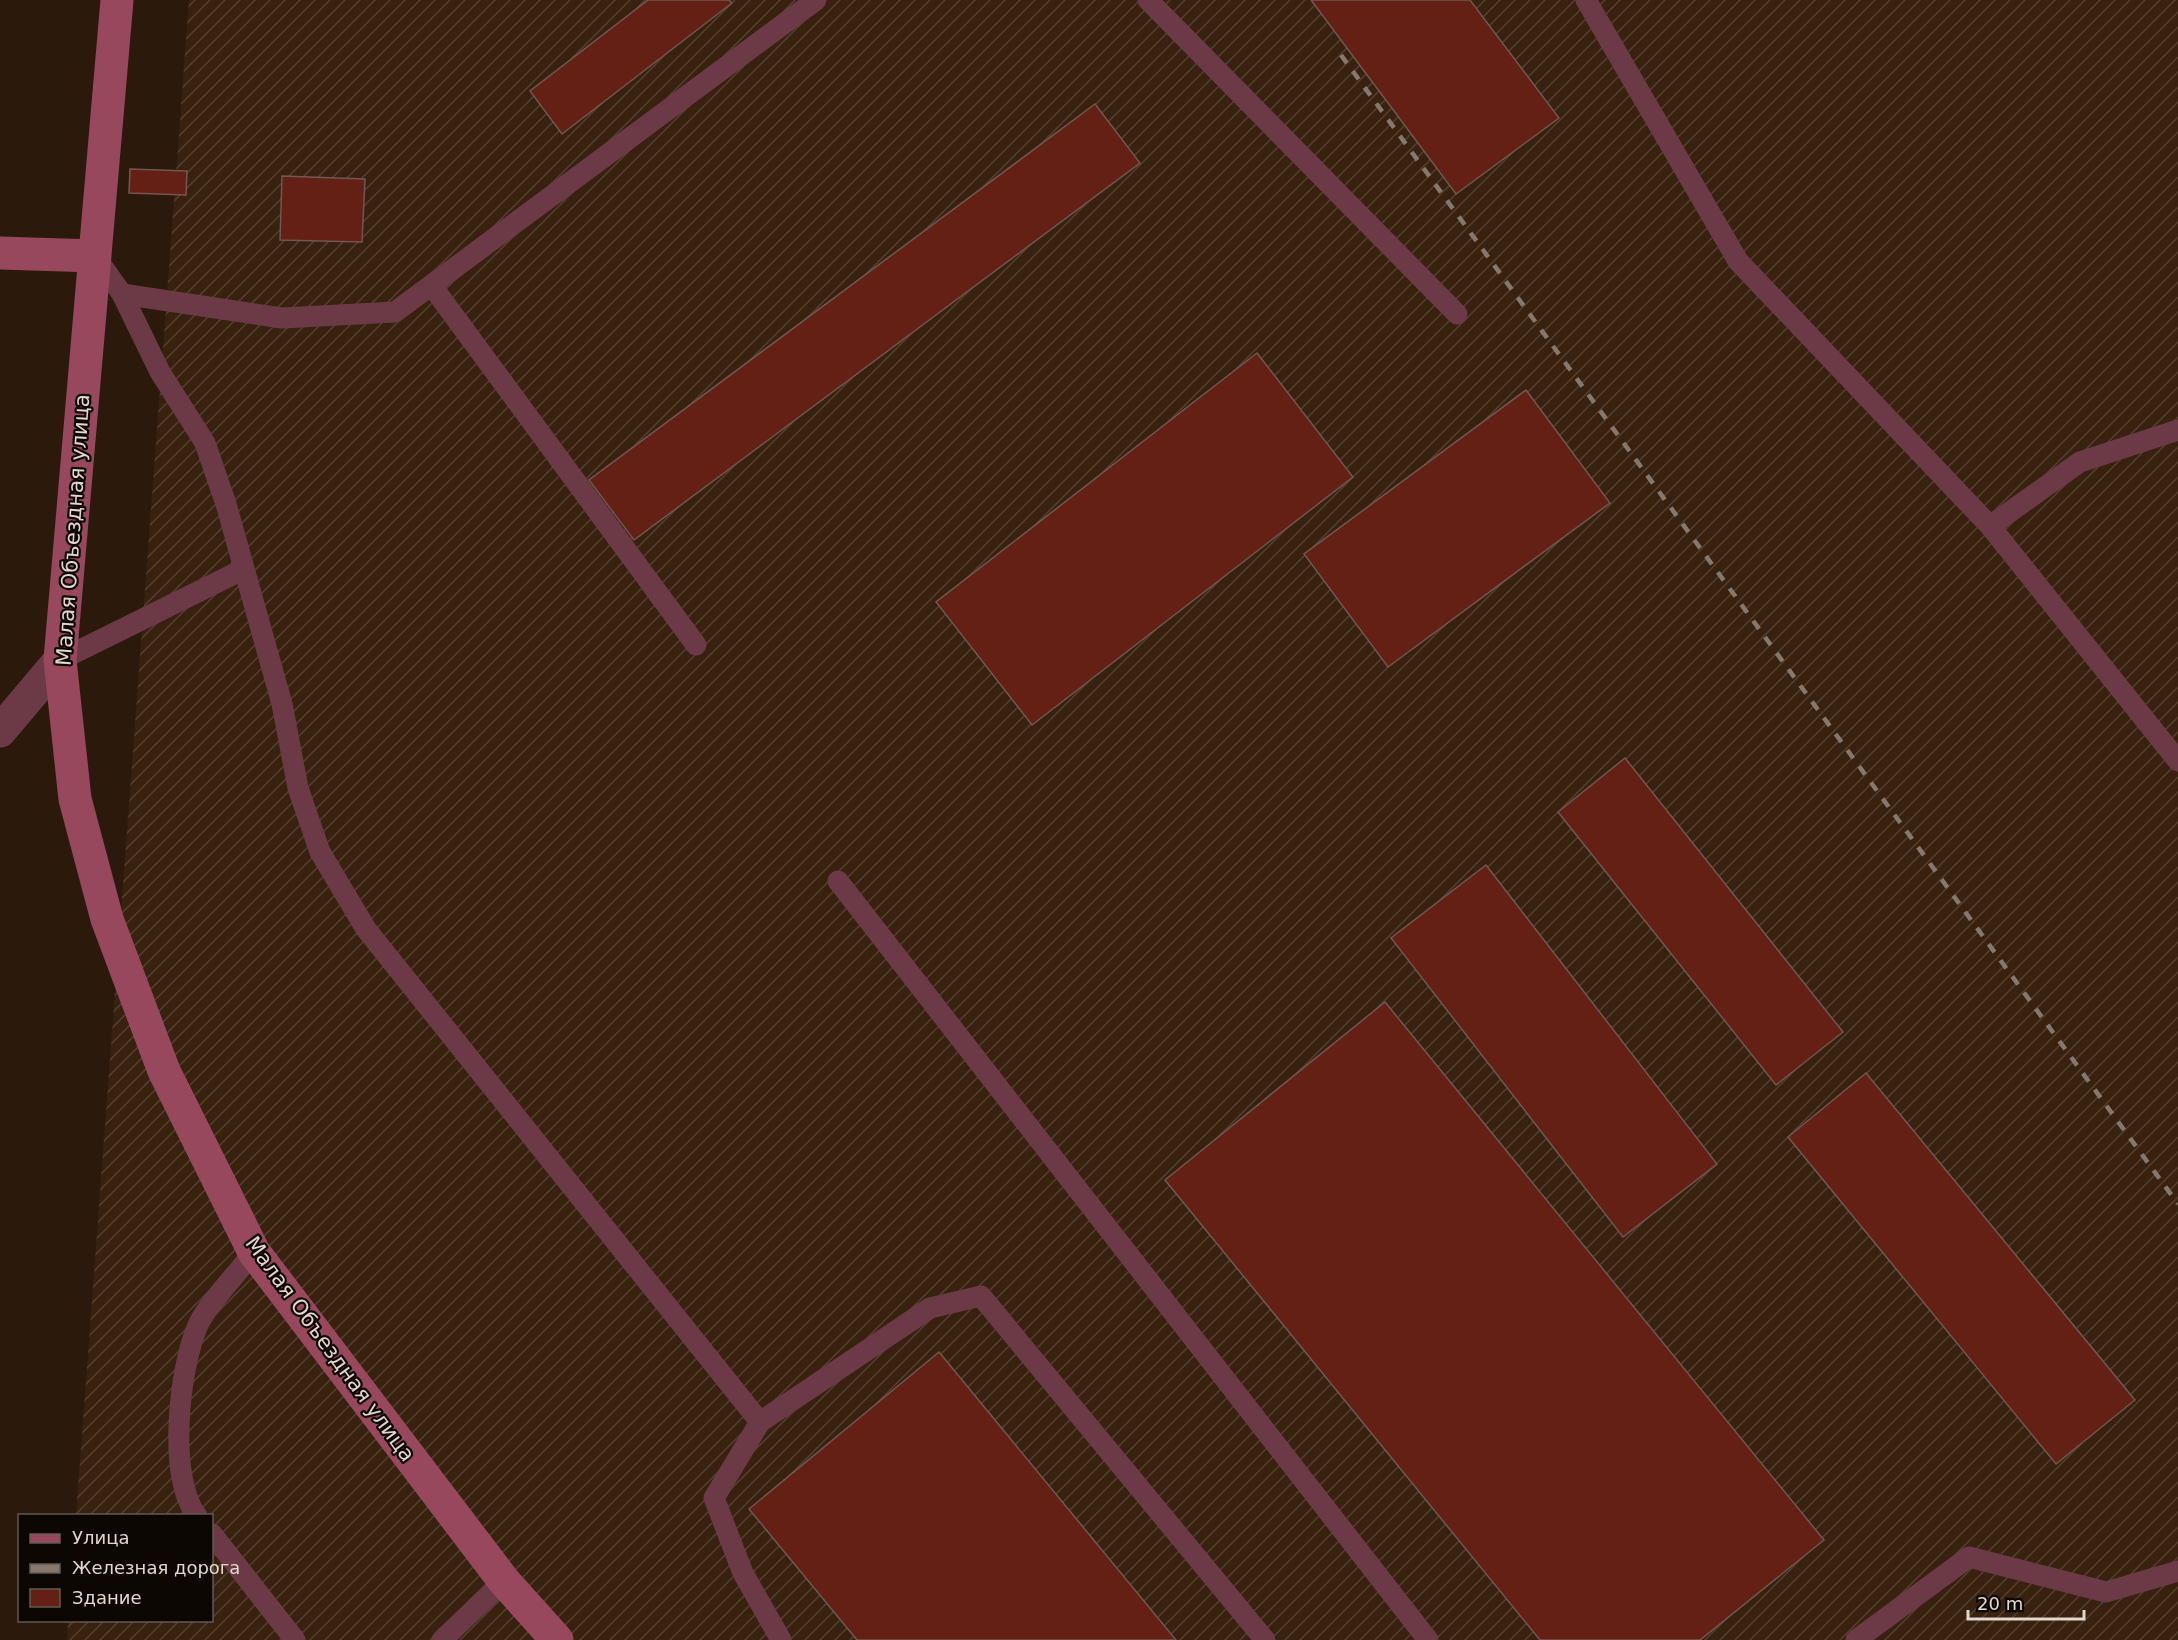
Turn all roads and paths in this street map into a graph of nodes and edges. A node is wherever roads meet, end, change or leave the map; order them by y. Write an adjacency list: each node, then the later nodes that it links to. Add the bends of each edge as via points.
1 (117, 0): 6 (street, Малая Объездная улица)
2 (816, 0): 7 (lane)
3 (1148, 0): 9 (lane)
4 (1586, 0): 11 (lane, via 1738,261)
5 (0, 253): 6 (street)
6 (95, 256): 8 (lane); 14 (street, Малая Объездная улица)
7 (432, 286): 8 (lane, via 396,312 282,318); 13 (lane)
8 (122, 294): 12 (lane, via 160,372 205,443)
9 (1457, 314)
10 (2178, 430): 11 (lane, via 2080,462)
11 (1990, 526): 16 (lane)
12 (244, 569): 14 (lane); 19 (lane, via 282,704 305,810 320,852 366,929)
13 (696, 645)
14 (60, 660): 15 (street); 18 (street, Малая Объездная улица, via 75,799 107,919 164,1071)
15 (0, 731)
16 (2178, 761)
17 (838, 881): 29 (lane)
18 (254, 1252): 20 (lane, via 198,1324 181,1391 178,1461 188,1504); 23 (street, Малая Объездная улица)
19 (760, 1422): 27 (lane, via 714,1498 744,1572); 28 (lane, via 930,1308 981,1296)
20 (196, 1514)
21 (213, 1535): 24 (lane)
22 (2178, 1571): 30 (lane, via 2106,1592 1968,1557)
23 (504, 1581): 25 (lane); 26 (street, Малая Объездная улица)
24 (294, 1640)
25 (442, 1640)
26 (557, 1640)
27 (781, 1640)
28 (1265, 1640)
29 (1428, 1640)
30 (1856, 1640)

